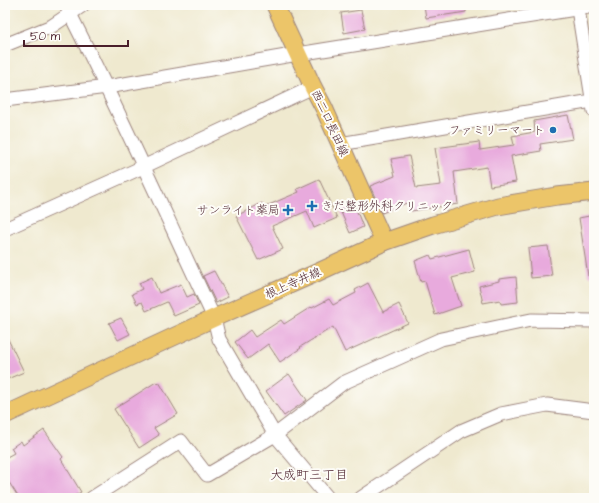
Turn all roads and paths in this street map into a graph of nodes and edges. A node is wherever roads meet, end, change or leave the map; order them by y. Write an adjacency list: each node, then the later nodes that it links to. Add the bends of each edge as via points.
1 (83, 5): 4 (street)
2 (275, 5): 7 (main road, 西二口長田線)
3 (594, 6): 5 (street)
4 (69, 9): 6 (street, via 52,26); 8 (street)
5 (578, 9): 7 (street); 11 (street)
6 (5, 45)
7 (298, 54): 8 (street); 9 (main road, 西二口長田線)
8 (107, 87): 10 (street); 13 (street)
9 (313, 87): 12 (main road, 西二口長田線); 13 (street)
10 (5, 100)
11 (593, 106): 12 (street)
12 (340, 144): 16 (main road, 西二口長田線)
13 (143, 167): 15 (street); 17 (street)
14 (594, 192): 16 (main road, 根上寺井線, via 498,206)
15 (5, 229)
16 (384, 242): 17 (main road, 根上寺井線)
17 (214, 318): 20 (main road, 根上寺井線); 21 (street, via 219,339)
18 (594, 321): 21 (street, via 531,320 441,339 343,383)
19 (594, 411): 24 (street, via 547,405 502,414 461,431)
20 (5, 415)
21 (275, 435): 22 (street, via 207,475 181,441); 23 (street)
22 (92, 498)
23 (328, 498)
24 (361, 498)

